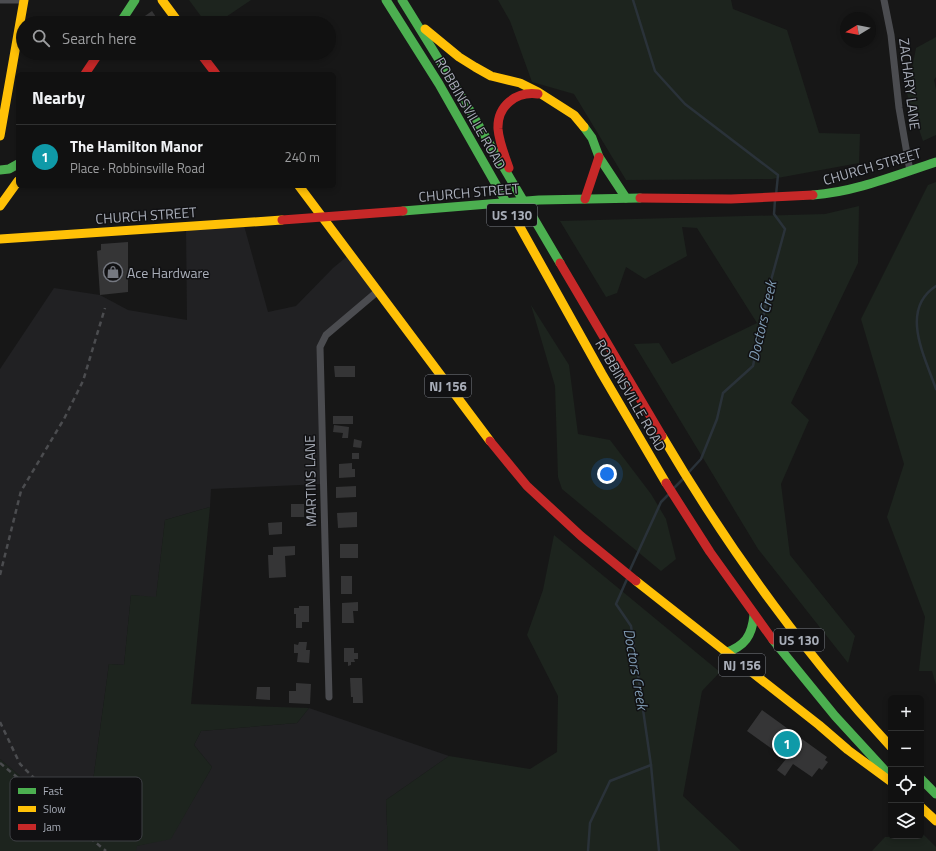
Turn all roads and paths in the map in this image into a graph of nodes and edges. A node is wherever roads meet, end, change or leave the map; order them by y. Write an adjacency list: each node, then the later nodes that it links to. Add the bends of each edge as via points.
1 (0, 0): 2 (street)
2 (24, 0): 8 (main road)
3 (135, 0): 9 (main road)
4 (162, 0): 10 (main road)
5 (386, 0): 33 (main road, ROBBINSVILLE ROAD / US 130, via 449,102 676,501)
6 (402, 0): 11 (main road, ROBBINSVILLE ROAD / US 130)
7 (884, 0): 23 (street, ZACHARY LANE)
8 (21, 16)
9 (125, 16)
10 (174, 16)
11 (416, 21): 17 (main road, via 475,67 499,78 520,83); 26 (main road, ROBBINSVILLE ROAD / US 130)
12 (16, 45): 18 (main road)
13 (94, 60): 15 (main road)
14 (205, 60): 16 (main road)
15 (86, 72)
16 (214, 72)
17 (550, 99): 19 (main road, via 568,110 584,126); 26 (main road, via 536,94 520,94 507,102 502,110 499,133)
18 (0, 136)
19 (599, 156): 27 (main road); 28 (main road)
20 (936, 162): 23 (main road, CHURCH STREET)
21 (16, 165): 22 (main road)
22 (0, 170)
23 (910, 171): 27 (main road, CHURCH STREET, via 828,194 754,199)
24 (16, 184): 29 (main road)
25 (300, 188): 30 (main road, NJ 156)
26 (516, 190): 36 (main road, ROBBINSVILLE ROAD / US 130, via 691,485 744,567 807,651)
27 (626, 198): 28 (main road, CHURCH STREET)
28 (585, 199): 30 (main road, CHURCH STREET, via 494,203)
29 (0, 206)
30 (322, 217): 31 (main road, CHURCH STREET); 32 (main road, NJ 156)
31 (0, 239)
32 (378, 291): 34 (main road, NJ 156, via 501,457 550,508 618,567); 35 (street, MARTINS LANE, via 326,335 320,347)
33 (754, 615): 34 (main road, via 753,630 747,641 738,649); 37 (main road, ROBBINSVILLE ROAD / US 130, via 829,709)
34 (725, 653): 38 (main road, NJ 156)
35 (329, 697)
36 (888, 744)
37 (888, 774)
38 (888, 780)
39 (924, 782): 40 (main road)
40 (936, 794)
41 (924, 810): 42 (main road)
42 (936, 821)

